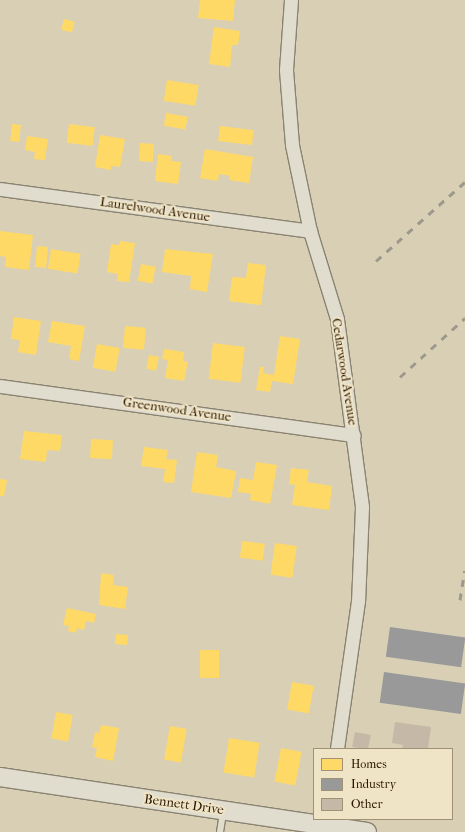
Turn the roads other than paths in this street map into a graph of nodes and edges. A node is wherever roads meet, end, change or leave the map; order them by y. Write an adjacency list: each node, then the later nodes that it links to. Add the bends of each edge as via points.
1 (292, 0): 3 (street, Cedarwood Avenue, via 286,70 291,138)
2 (0, 189): 3 (street, Laurelwood Avenue)
3 (310, 231): 5 (street, Cedarwood Avenue, via 337,319)
4 (0, 386): 5 (street, Greenwood Avenue)
5 (354, 435): 6 (street, Cedarwood Avenue, via 362,507 358,601)
6 (337, 748)
7 (0, 777): 8 (main road, Bennett Drive)
8 (223, 810): 9 (main road, Bennett Drive); 10 (lane)
9 (326, 822): 11 (main road, Bennett Drive)
10 (220, 832)
11 (367, 832)

